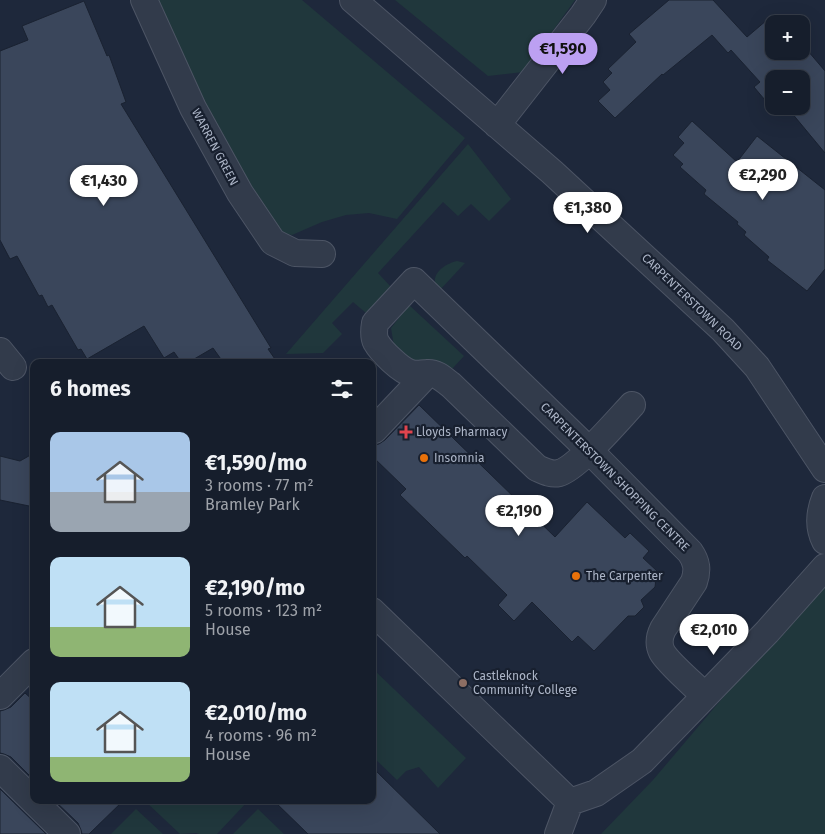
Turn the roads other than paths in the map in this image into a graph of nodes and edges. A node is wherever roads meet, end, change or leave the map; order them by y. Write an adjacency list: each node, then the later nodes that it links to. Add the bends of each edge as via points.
1 (144, 0): 5 (street, WARREN GREEN, via 193,108 240,193 272,242 295,253)
2 (353, 0): 4 (street, CARPENTERSTOWN ROAD)
3 (592, 0): 4 (street)
4 (497, 125): 10 (street, CARPENTERSTOWN ROAD, via 723,330 756,367)
5 (322, 254)
6 (428, 373): 8 (street); 9 (street, via 438,375 451,385 536,468 557,474 567,470); 9 (street, CARPENTERSTOWN SHOPPING CENTRE, via 411,373 402,369 381,348 374,332 375,323 414,281)
7 (632, 405): 9 (street)
8 (376, 428)
9 (589, 450): 17 (street, CARPENTERSTOWN SHOPPING CENTRE, via 696,560 694,582 663,629 660,644 664,655)
10 (825, 469)
11 (825, 498): 12 (street, via 820,519)
12 (825, 541)
13 (825, 567): 17 (street)
14 (376, 615): 20 (street)
15 (30, 666): 16 (street)
16 (0, 696)
17 (704, 696): 20 (street, via 642,761 596,793)
18 (0, 768): 19 (street)
19 (30, 798)
20 (570, 802): 23 (street)
21 (37, 804): 22 (street)
22 (67, 834)
23 (558, 834)

